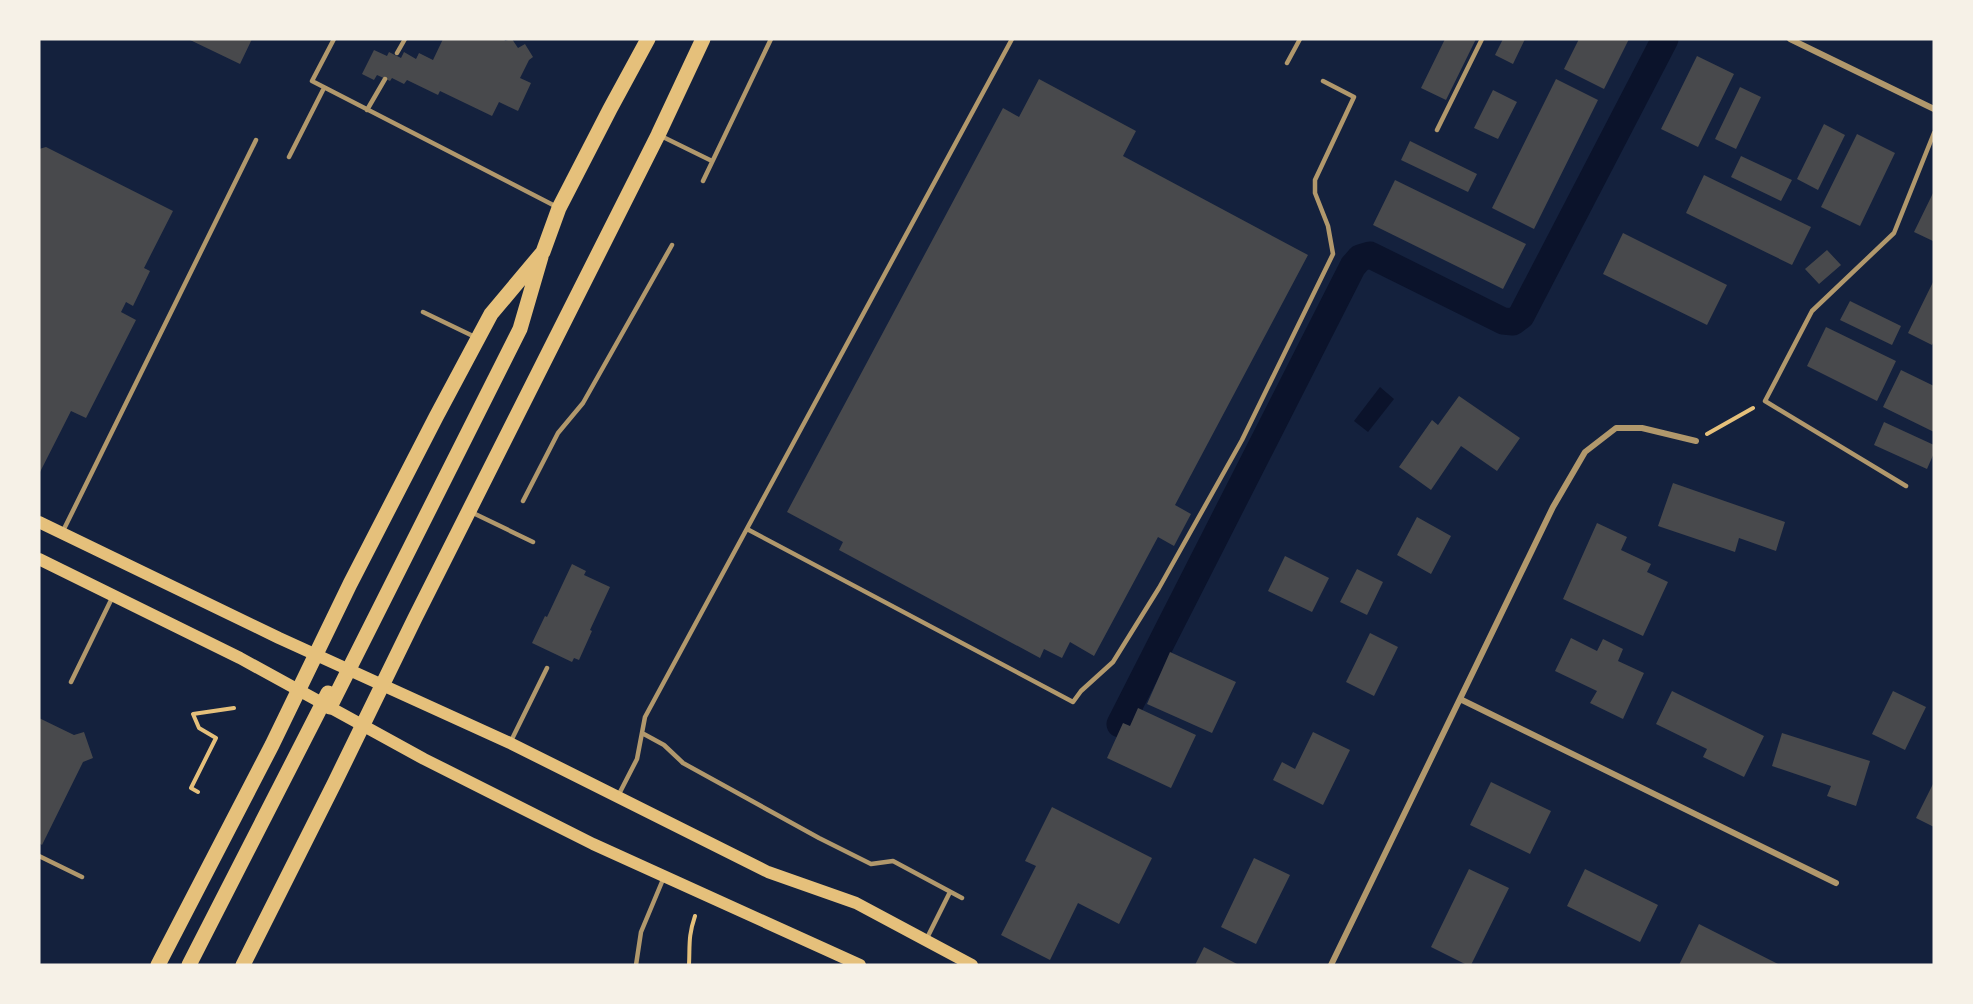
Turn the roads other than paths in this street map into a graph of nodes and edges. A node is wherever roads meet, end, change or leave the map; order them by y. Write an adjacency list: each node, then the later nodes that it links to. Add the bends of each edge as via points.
1 (334, 39): 14 (lane, via 312,81)
2 (405, 39): 10 (lane)
3 (703, 39): 19 (main road)
4 (771, 39): 22 (lane)
5 (1012, 39): 34 (lane)
6 (1300, 39): 11 (lane)
7 (1482, 39): 17 (lane)
8 (1790, 39): 15 (street)
9 (644, 41): 24 (main road)
10 (397, 54)
11 (1287, 63)
12 (385, 78): 16 (lane)
13 (1323, 81): 34 (lane, via 1354,97 1315,180 1333,254 1242,440 1159,588 1113,662 1073,702)
14 (324, 88): 16 (lane); 21 (lane)
15 (1934, 109)
16 (368, 110): 24 (lane)
17 (1437, 130)
18 (1934, 133): 30 (lane, via 1894,233 1812,311 1765,401)
19 (658, 135): 22 (lane); 32 (main road)
20 (256, 140): 35 (lane)
21 (289, 157)
22 (712, 161): 23 (lane)
23 (703, 181)
24 (559, 208): 26 (main road)
25 (672, 245): 31 (lane, via 583,403 558,433)
26 (543, 252): 28 (main road, via 491,314); 40 (main road, via 520,329)
27 (423, 312): 28 (lane)
28 (478, 338): 39 (main road)
29 (1696, 441): 45 (street, via 1642,428 1616,428 1585,452 1553,507)
30 (1906, 486)
31 (523, 501)
32 (469, 511): 36 (lane); 43 (main road)
33 (39, 522): 35 (main road)
34 (747, 529): 48 (lane, via 645,717)
35 (62, 533): 39 (main road)
36 (533, 542)
37 (39, 559): 38 (main road)
38 (113, 595): 42 (lane); 44 (main road)
39 (316, 654): 40 (main road); 44 (main road)
40 (345, 668): 43 (main road); 46 (main road)
41 (547, 668): 49 (lane)
42 (71, 682)
43 (382, 685): 47 (main road); 49 (main road)
44 (299, 690): 46 (main road); 58 (main road)
45 (1460, 699): 54 (street); 64 (street)
46 (326, 705): 47 (main road); 59 (main road)
47 (363, 725): 53 (main road, via 423,759); 60 (main road)
48 (642, 733): 50 (lane, via 637,759); 55 (lane, via 664,745 683,763 819,838 871,864 893,861)
49 (510, 743): 50 (main road)
50 (618, 796): 57 (main road, via 768,872 856,903)
51 (39, 856): 52 (lane)
52 (82, 877)
53 (664, 877): 61 (lane, via 641,932); 62 (main road)
54 (1836, 883)
55 (950, 892): 56 (lane); 57 (lane)
56 (962, 898)
57 (926, 940): 63 (main road)
58 (158, 965)
59 (189, 965)
60 (243, 965)
61 (636, 965)
62 (860, 965)
63 (972, 965)
64 (1331, 965)

